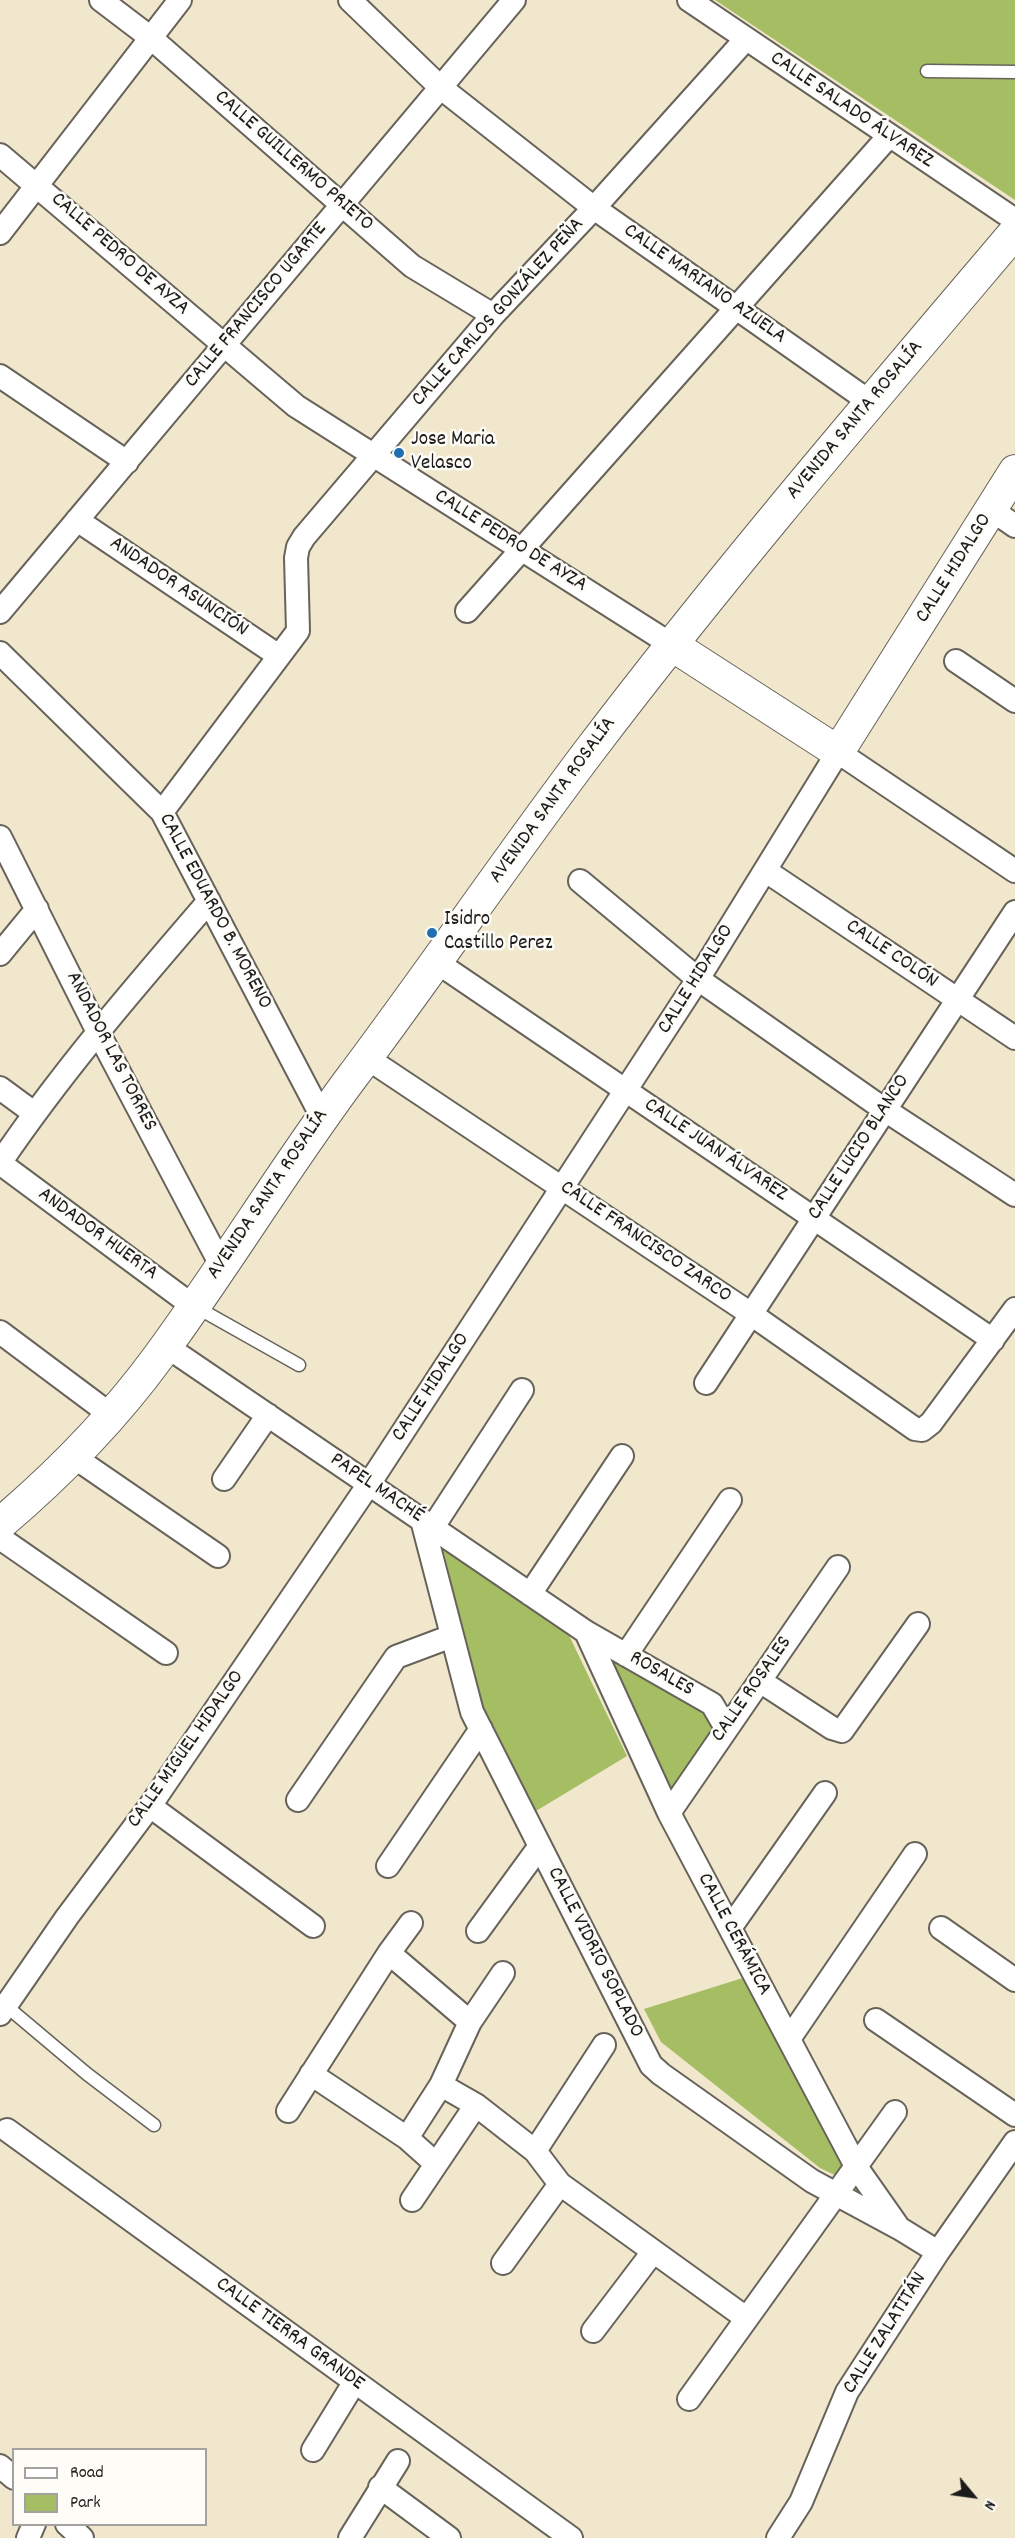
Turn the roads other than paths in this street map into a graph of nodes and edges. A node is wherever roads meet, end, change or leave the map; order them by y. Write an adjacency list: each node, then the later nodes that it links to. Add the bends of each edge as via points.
1 (101, 0): 6 (street, CALLE GUILLERMO PRIETO)
2 (180, 0): 6 (street)
3 (350, 0): 10 (street, CALLE MARIANO AZUELA)
4 (514, 0): 10 (street, CALLE FRANCISCO UGARTE)
5 (689, 0): 7 (street, CALLE SALADO ÁLVAREZ)
6 (151, 38): 13 (street); 14 (street, CALLE GUILLERMO PRIETO)
7 (745, 40): 11 (street, CALLE SALADO ÁLVAREZ); 15 (street, CALLE CARLOS GONZÁLEZ PEÑA)
8 (927, 71): 9 (lane)
9 (1015, 72)
10 (440, 87): 14 (street, CALLE FRANCISCO UGARTE); 15 (street, CALLE MARIANO AZUELA)
11 (889, 136): 16 (street, CALLE SALADO ÁLVAREZ); 19 (street)
12 (0, 154): 13 (street, CALLE PEDRO DE AYZA)
13 (38, 185): 18 (street); 21 (street, CALLE PEDRO DE AYZA)
14 (341, 203): 20 (street, CALLE GUILLERMO PRIETO, via 412,266); 21 (street, CALLE FRANCISCO UGARTE)
15 (594, 208): 19 (street, CALLE MARIANO AZUELA); 20 (street, CALLE CARLOS GONZÁLEZ PEÑA)
16 (1015, 220)
17 (1015, 232): 23 (street, AVENIDA SANTA ROSALÍA)
18 (0, 233)
19 (738, 308): 23 (street, CALLE MARIANO AZUELA); 29 (street)
20 (493, 315): 24 (street, CALLE CARLOS GONZÁLEZ PEÑA)
21 (225, 345): 24 (street, CALLE PEDRO DE AYZA, via 296,406); 25 (street, CALLE FRANCISCO UGARTE)
22 (0, 376): 25 (street)
23 (870, 402): 32 (street, AVENIDA SANTA ROSALÍA)
24 (373, 455): 29 (street, CALLE PEDRO DE AYZA); 34 (street, CALLE CARLOS GONZÁLEZ PEÑA, via 298,547 298,631)
25 (127, 462): 28 (street, CALLE FRANCISCO UGARTE)
26 (1015, 471): 27 (street, CALLE HIDALGO)
27 (1004, 518): 37 (street, CALLE HIDALGO)
28 (77, 520): 31 (street, CALLE FRANCISCO UGARTE); 34 (street, ANDADOR ASUNCIÓN)
29 (522, 549): 30 (street); 32 (street, CALLE PEDRO DE AYZA)
30 (467, 611)
31 (0, 612)
32 (672, 645): 37 (street, CALLE PEDRO DE AYZA); 47 (street, AVENIDA SANTA ROSALÍA, via 588,752)
33 (0, 653): 38 (street, CALLE EDUARDO B. MORENO)
34 (279, 656): 38 (street, CALLE CARLOS GONZÁLEZ PEÑA)
35 (956, 661): 36 (street)
36 (1015, 701)
37 (838, 752): 40 (street, CALLE HIDALGO); 41 (street)
38 (162, 812): 43 (street, CALLE EDUARDO B. MORENO)
39 (0, 837): 44 (street, ANDADOR LAS TORRES)
40 (766, 870): 48 (street, CALLE HIDALGO); 49 (street, CALLE COLÓN)
41 (1015, 871)
42 (580, 881): 48 (street)
43 (209, 901): 50 (street); 57 (street, CALLE EDUARDO B. MORENO)
44 (37, 909): 46 (street); 50 (street, ANDADOR LAS TORRES)
45 (1015, 912): 49 (street, CALLE LUCIO BLANCO)
46 (0, 954)
47 (438, 963): 52 (street, AVENIDA SANTA ROSALÍA); 54 (street, CALLE JUAN ÁLVAREZ)
48 (698, 979): 54 (street, CALLE HIDALGO); 55 (street)
49 (957, 1000): 51 (street, CALLE COLÓN); 55 (street, CALLE LUCIO BLANCO)
50 (98, 1032): 56 (street); 62 (street, ANDADOR LAS TORRES)
51 (1015, 1038)
52 (367, 1058): 57 (street, AVENIDA SANTA ROSALÍA); 59 (street, CALLE FRANCISCO ZARCO)
53 (0, 1088): 56 (street)
54 (626, 1091): 59 (street, CALLE HIDALGO); 61 (street, CALLE JUAN ÁLVAREZ)
55 (885, 1110): 60 (street); 61 (street, CALLE LUCIO BLANCO)
56 (34, 1113): 58 (street)
57 (322, 1117): 62 (street, AVENIDA SANTA ROSALÍA)
58 (0, 1163): 63 (street, ANDADOR HUERTA)
59 (562, 1188): 65 (street, CALLE FRANCISCO ZARCO); 77 (street, CALLE HIDALGO)
60 (1015, 1195)
61 (814, 1218): 65 (street, CALLE LUCIO BLANCO); 67 (street, CALLE JUAN ÁLVAREZ)
62 (221, 1265): 63 (street, AVENIDA SANTA ROSALÍA)
63 (193, 1306): 68 (street, AVENIDA SANTA ROSALÍA); 69 (lane)
64 (1015, 1309): 67 (street)
65 (751, 1314): 67 (street, CALLE FRANCISCO ZARCO, via 909,1426 922,1430); 70 (street, CALLE LUCIO BLANCO)
66 (0, 1332): 72 (street)
67 (993, 1340)
68 (166, 1346): 72 (street, AVENIDA SANTA ROSALÍA); 73 (street, PAPEL MACHÉ)
69 (299, 1365)
70 (706, 1383)
71 (522, 1390): 80 (street)
72 (111, 1415): 75 (street, AVENIDA SANTA ROSALÍA)
73 (268, 1415): 76 (street); 77 (street, PAPEL MACHÉ)
74 (622, 1456): 84 (street)
75 (74, 1457): 79 (street, AVENIDA SANTA ROSALÍA); 82 (street)
76 (224, 1479)
77 (369, 1484): 80 (street, PAPEL MACHÉ); 95 (street, CALLE MIGUEL HIDALGO)
78 (730, 1500): 89 (street)
79 (0, 1524)
80 (427, 1524): 84 (street, PAPEL MACHÉ); 87 (street, CALLE VIDRIO SOPLADO)
81 (0, 1538): 88 (street)
82 (218, 1556)
83 (838, 1567): 90 (street, CALLE ROSALES)
84 (530, 1594): 86 (street, PAPEL MACHÉ)
85 (918, 1624): 90 (street, via 842,1731)
86 (586, 1632): 89 (street, ROSALES); 96 (street, CALLE CERÁMICA)
87 (452, 1636): 92 (street, CALLE VIDRIO SOPLADO, via 472,1712); 94 (street, via 396,1657)
88 (166, 1653)
89 (626, 1655): 91 (street, ROSALES, via 712,1704)
90 (760, 1681): 91 (street, CALLE ROSALES)
91 (726, 1728): 96 (street, CALLE ROSALES)
92 (481, 1729): 97 (street, CALLE VIDRIO SOPLADO); 99 (street)
93 (825, 1793): 102 (street)
94 (298, 1800)
95 (150, 1806): 101 (street); 108 (street, CALLE MIGUEL HIDALGO)
96 (669, 1813): 102 (street, CALLE CERÁMICA)
97 (540, 1846): 104 (street); 127 (street, CALLE VIDRIO SOPLADO, via 651,2065)
98 (915, 1854): 111 (street)
99 (388, 1866)
100 (411, 1923): 105 (street)
101 (313, 1926)
102 (730, 1928): 111 (street, CALLE CERÁMICA)
103 (941, 1928): 107 (street)
104 (478, 1931)
105 (389, 1953): 110 (street); 113 (street)
106 (503, 1973): 110 (street)
107 (1015, 1980)
108 (3, 2010): 119 (lane)
109 (876, 2020): 118 (street)
110 (470, 2022): 114 (street)
111 (789, 2039): 125 (street, CALLE CERÁMICA)
112 (604, 2045): 123 (street)
113 (311, 2074): 116 (street); 121 (street)
114 (441, 2085): 115 (street); 121 (street)
115 (476, 2105): 123 (street); 124 (street)
116 (288, 2111)
117 (895, 2112): 125 (street)
118 (1015, 2115)
119 (154, 2125)
120 (7, 2130): 135 (street, CALLE TIERRA GRANDE)
121 (407, 2138): 124 (street)
122 (1015, 2142): 131 (street, CALLE ZALATITÁN)
123 (535, 2151): 126 (street)
124 (435, 2163): 128 (street)
125 (857, 2168): 127 (street); 129 (street, CALLE CERÁMICA)
126 (560, 2184): 130 (street); 132 (street)
127 (836, 2195): 129 (street, CALLE VIDRIO SOPLADO); 133 (street)
128 (412, 2200)
129 (899, 2228): 131 (street, CALLE VIDRIO SOPLADO)
130 (653, 2252): 133 (street); 134 (street)
131 (938, 2252): 145 (street, CALLE ZALATITÁN, via 847,2392 801,2502)
132 (503, 2263)
133 (746, 2318): 136 (street)
134 (593, 2331)
135 (354, 2383): 137 (street); 144 (street, CALLE TIERRA GRANDE)
136 (689, 2399)
137 (313, 2450)
138 (398, 2461): 141 (street)
139 (0, 2466): 140 (street)
140 (12, 2476)
141 (381, 2487): 142 (street); 143 (street)
142 (350, 2538)
143 (449, 2538)
144 (571, 2538)
145 (778, 2538)

